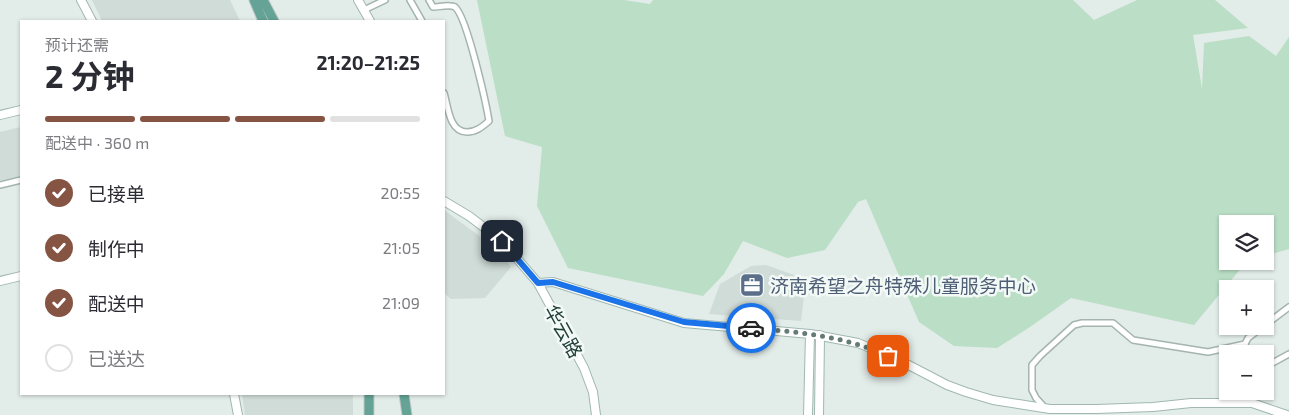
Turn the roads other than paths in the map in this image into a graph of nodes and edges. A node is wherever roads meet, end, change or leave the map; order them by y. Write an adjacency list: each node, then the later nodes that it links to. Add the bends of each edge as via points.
1 (81, 0): 9 (street)
2 (254, 0): 10 (main road)
3 (263, 0): 11 (main road)
4 (358, 0): 8 (street)
5 (385, 0): 8 (street)
6 (410, 0): 13 (street)
7 (429, 0): 14 (street, via 433,7 450,5 463,20 489,121 482,128 462,132 452,122)
8 (364, 10): 12 (street)
9 (91, 20)
10 (263, 20)
11 (273, 20)
12 (369, 20)
13 (421, 20)
14 (445, 97)
15 (20, 110): 16 (street)
16 (0, 115)
17 (20, 180): 18 (street)
18 (0, 185)
19 (445, 202): 22 (street, 华云路, via 502,241)
20 (20, 276): 21 (street)
21 (0, 281)
22 (538, 283): 24 (street, via 553,282 684,322); 38 (street, 华云路, via 584,368 593,392)
23 (1289, 307): 26 (street)
24 (810, 334): 25 (street); 39 (street)
25 (820, 335): 34 (street, via 858,343 947,385); 40 (street)
26 (1244, 344): 33 (street, via 1208,352 1133,340 1113,323 1074,325 1032,365 1032,390)
27 (1289, 354): 28 (street)
28 (1274, 362)
29 (234, 395): 35 (street)
30 (369, 395): 36 (main road)
31 (404, 395): 37 (main road)
32 (1246, 403): 33 (street); 41 (street)
33 (1045, 408): 34 (street)
34 (1034, 411)
35 (238, 415)
36 (369, 415)
37 (407, 415)
38 (596, 415)
39 (808, 415)
40 (818, 415)
41 (1287, 415)

